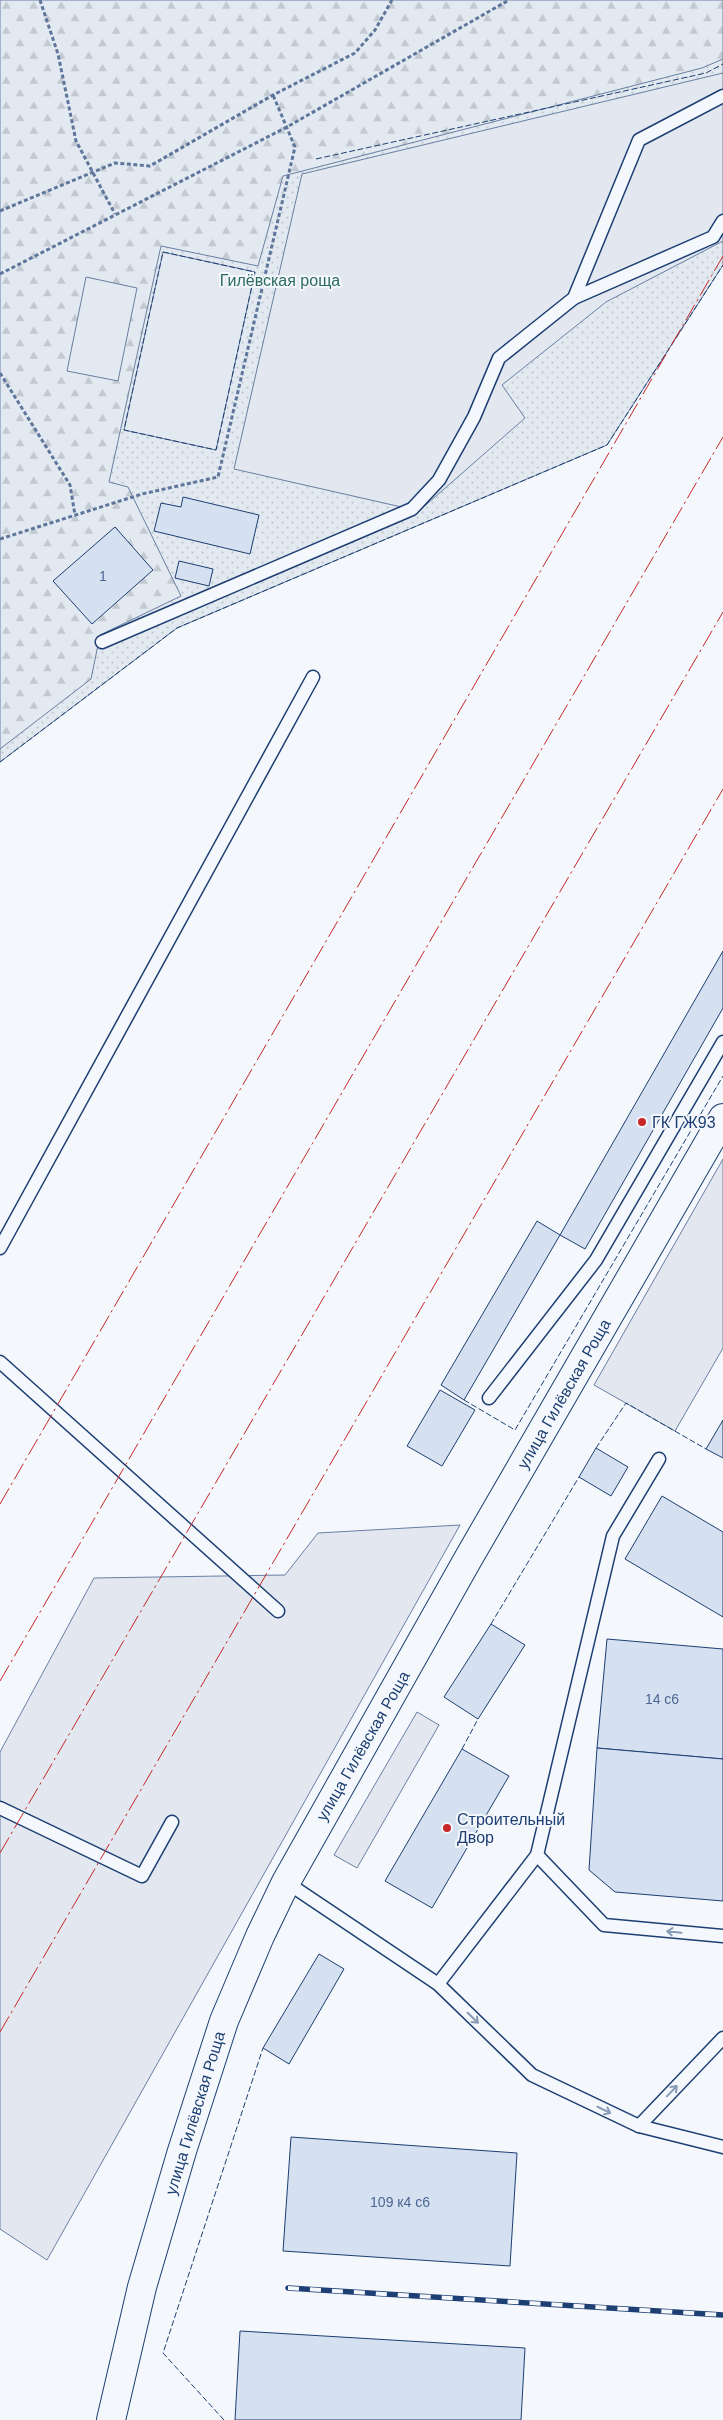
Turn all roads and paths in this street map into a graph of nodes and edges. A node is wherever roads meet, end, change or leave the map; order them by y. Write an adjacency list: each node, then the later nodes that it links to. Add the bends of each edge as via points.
1 (40, 0): 7 (path, via 58,54 76,141)
2 (392, 0): 4 (path, via 375,30 355,53)
3 (509, 0): 6 (path)
4 (273, 95): 6 (path); 7 (path, via 150,166 115,163)
5 (723, 96): 12 (lane, via 639,140)
6 (287, 127): 9 (path); 14 (path, via 295,147 218,477 142,494)
7 (92, 173): 8 (path); 9 (path)
8 (0, 210)
9 (115, 214): 11 (path)
10 (723, 221): 12 (lane, via 713,238)
11 (0, 274)
12 (574, 298): 16 (lane, via 499,358 474,417 438,480 412,509)
13 (0, 373): 14 (path, via 70,485)
14 (75, 515): 15 (path)
15 (0, 539)
16 (102, 642)
17 (313, 677): 20 (lane)
18 (723, 1042): 22 (lane, via 596,1260)
19 (723, 1118): 28 (street, улица Гилёвская Роща)
20 (0, 1248)
21 (0, 1362): 24 (lane)
22 (489, 1398)
23 (659, 1459): 27 (lane, via 613,1536)
24 (278, 1611)
25 (0, 1808): 26 (lane, via 142,1876)
26 (172, 1822)
27 (537, 1855): 29 (lane, one-way to 27, via 604,1925); 30 (lane)
28 (286, 1882): 30 (lane); 34 (street, улица Гилёвская Роща, via 221,2030 142,2287)
29 (723, 1936)
30 (438, 1984): 32 (lane, one-way to 32, via 532,2075)
31 (723, 2038): 32 (lane, one-way to 31)
32 (639, 2126): 33 (lane)
33 (723, 2146)
34 (111, 2420)

